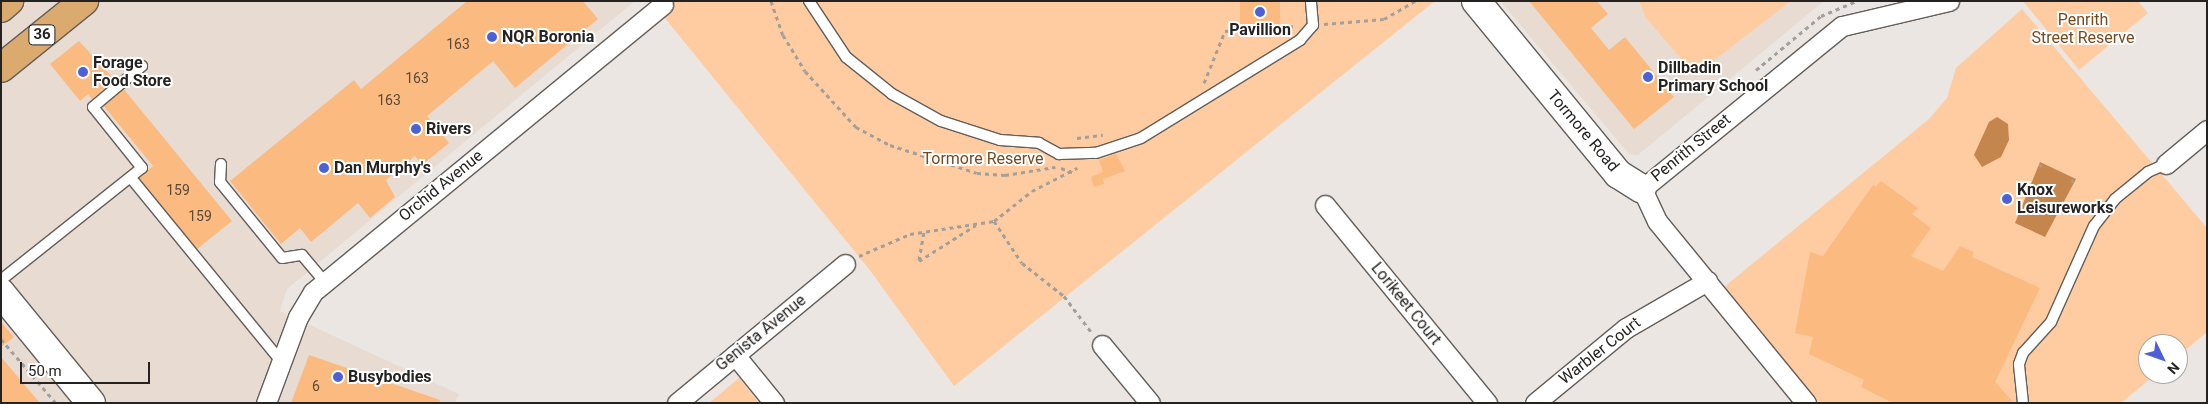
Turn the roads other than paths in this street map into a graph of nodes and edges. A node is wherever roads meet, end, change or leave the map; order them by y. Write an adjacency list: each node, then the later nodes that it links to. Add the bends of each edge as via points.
1 (84, 1): 8 (main road, 36)
2 (809, 1): 3 (lane, via 846,57 892,94 941,121 1000,140 1039,143 1059,154 1096,153 1141,138 1300,40 1312,25)
3 (1311, 1)
4 (1476, 1): 13 (street, Tormore Road, via 1618,174)
5 (1949, 1): 13 (street, Penrith Street, via 1842,26)
6 (663, 4): 18 (street, Orchid Avenue)
7 (142, 66): 12 (lane, via 94,108 142,168)
8 (1, 68)
9 (2207, 130): 11 (street)
10 (221, 164): 18 (lane, via 220,182 282,258 302,255)
11 (2166, 164): 31 (lane, via 2148,172 2121,194 2094,226 2051,322 2024,353 2019,364)
12 (131, 178): 17 (lane); 22 (lane)
13 (1642, 189): 16 (street, via 1657,221)
14 (1325, 205): 28 (street, Lorikeet Court)
15 (845, 264): 21 (street, Genista Avenue)
16 (1701, 274): 29 (street, Warbler Court, via 1667,302 1626,328); 30 (street)
17 (1, 280)
18 (325, 282): 22 (street, Orchid Avenue, via 304,305)
19 (1, 293): 23 (street)
20 (1102, 345): 27 (street)
21 (735, 355): 25 (street, Genista Avenue); 26 (street)
22 (281, 362): 24 (street, Orchid Avenue)
23 (91, 403)
24 (266, 403)
25 (677, 403)
26 (774, 403)
27 (1150, 403)
28 (1487, 403)
29 (1535, 403)
30 (1806, 403)
31 (2023, 403)

